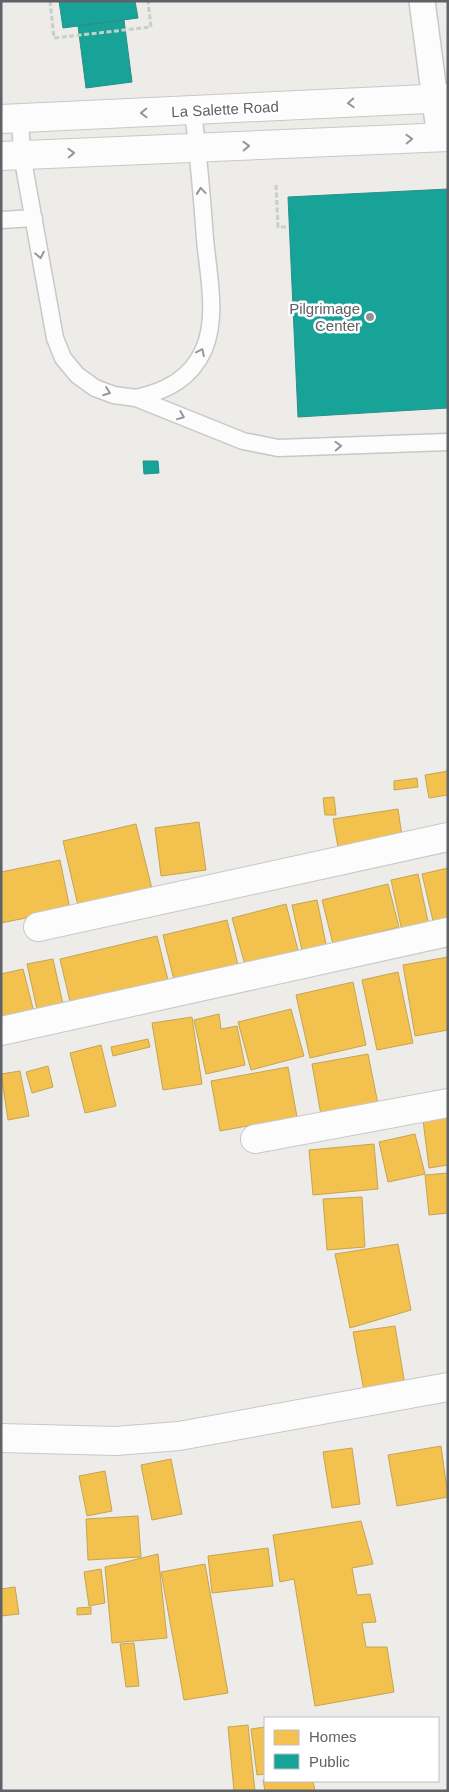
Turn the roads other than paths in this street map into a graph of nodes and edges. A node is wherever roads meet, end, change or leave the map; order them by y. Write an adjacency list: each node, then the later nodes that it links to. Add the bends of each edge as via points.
1 (422, 1): 2 (street)
2 (441, 99): 3 (street, La Salette Road, one-way to 3); 5 (street)
3 (193, 110): 4 (street, La Salette Road, one-way to 4); 6 (lane)
4 (11, 118): 7 (lane)
5 (444, 138): 6 (street, one-way to 5)
6 (198, 148): 7 (street, one-way to 6); 10 (lane, one-way to 6, via 158,393 178,383 194,367 210,326)
7 (12, 156): 8 (lane)
8 (34, 218): 9 (lane); 10 (lane, one-way to 10, via 56,338 63,358 94,388 114,396)
9 (1, 220)
10 (136, 398): 11 (lane, one-way to 11, via 243,441 278,448)
11 (448, 442)
12 (448, 837): 13 (street)
13 (38, 927)
14 (448, 932): 15 (street)
15 (1, 1031)
16 (448, 1103): 17 (street)
17 (255, 1139)
18 (448, 1387): 19 (street, via 178,1436 116,1441)
19 (1, 1438)

